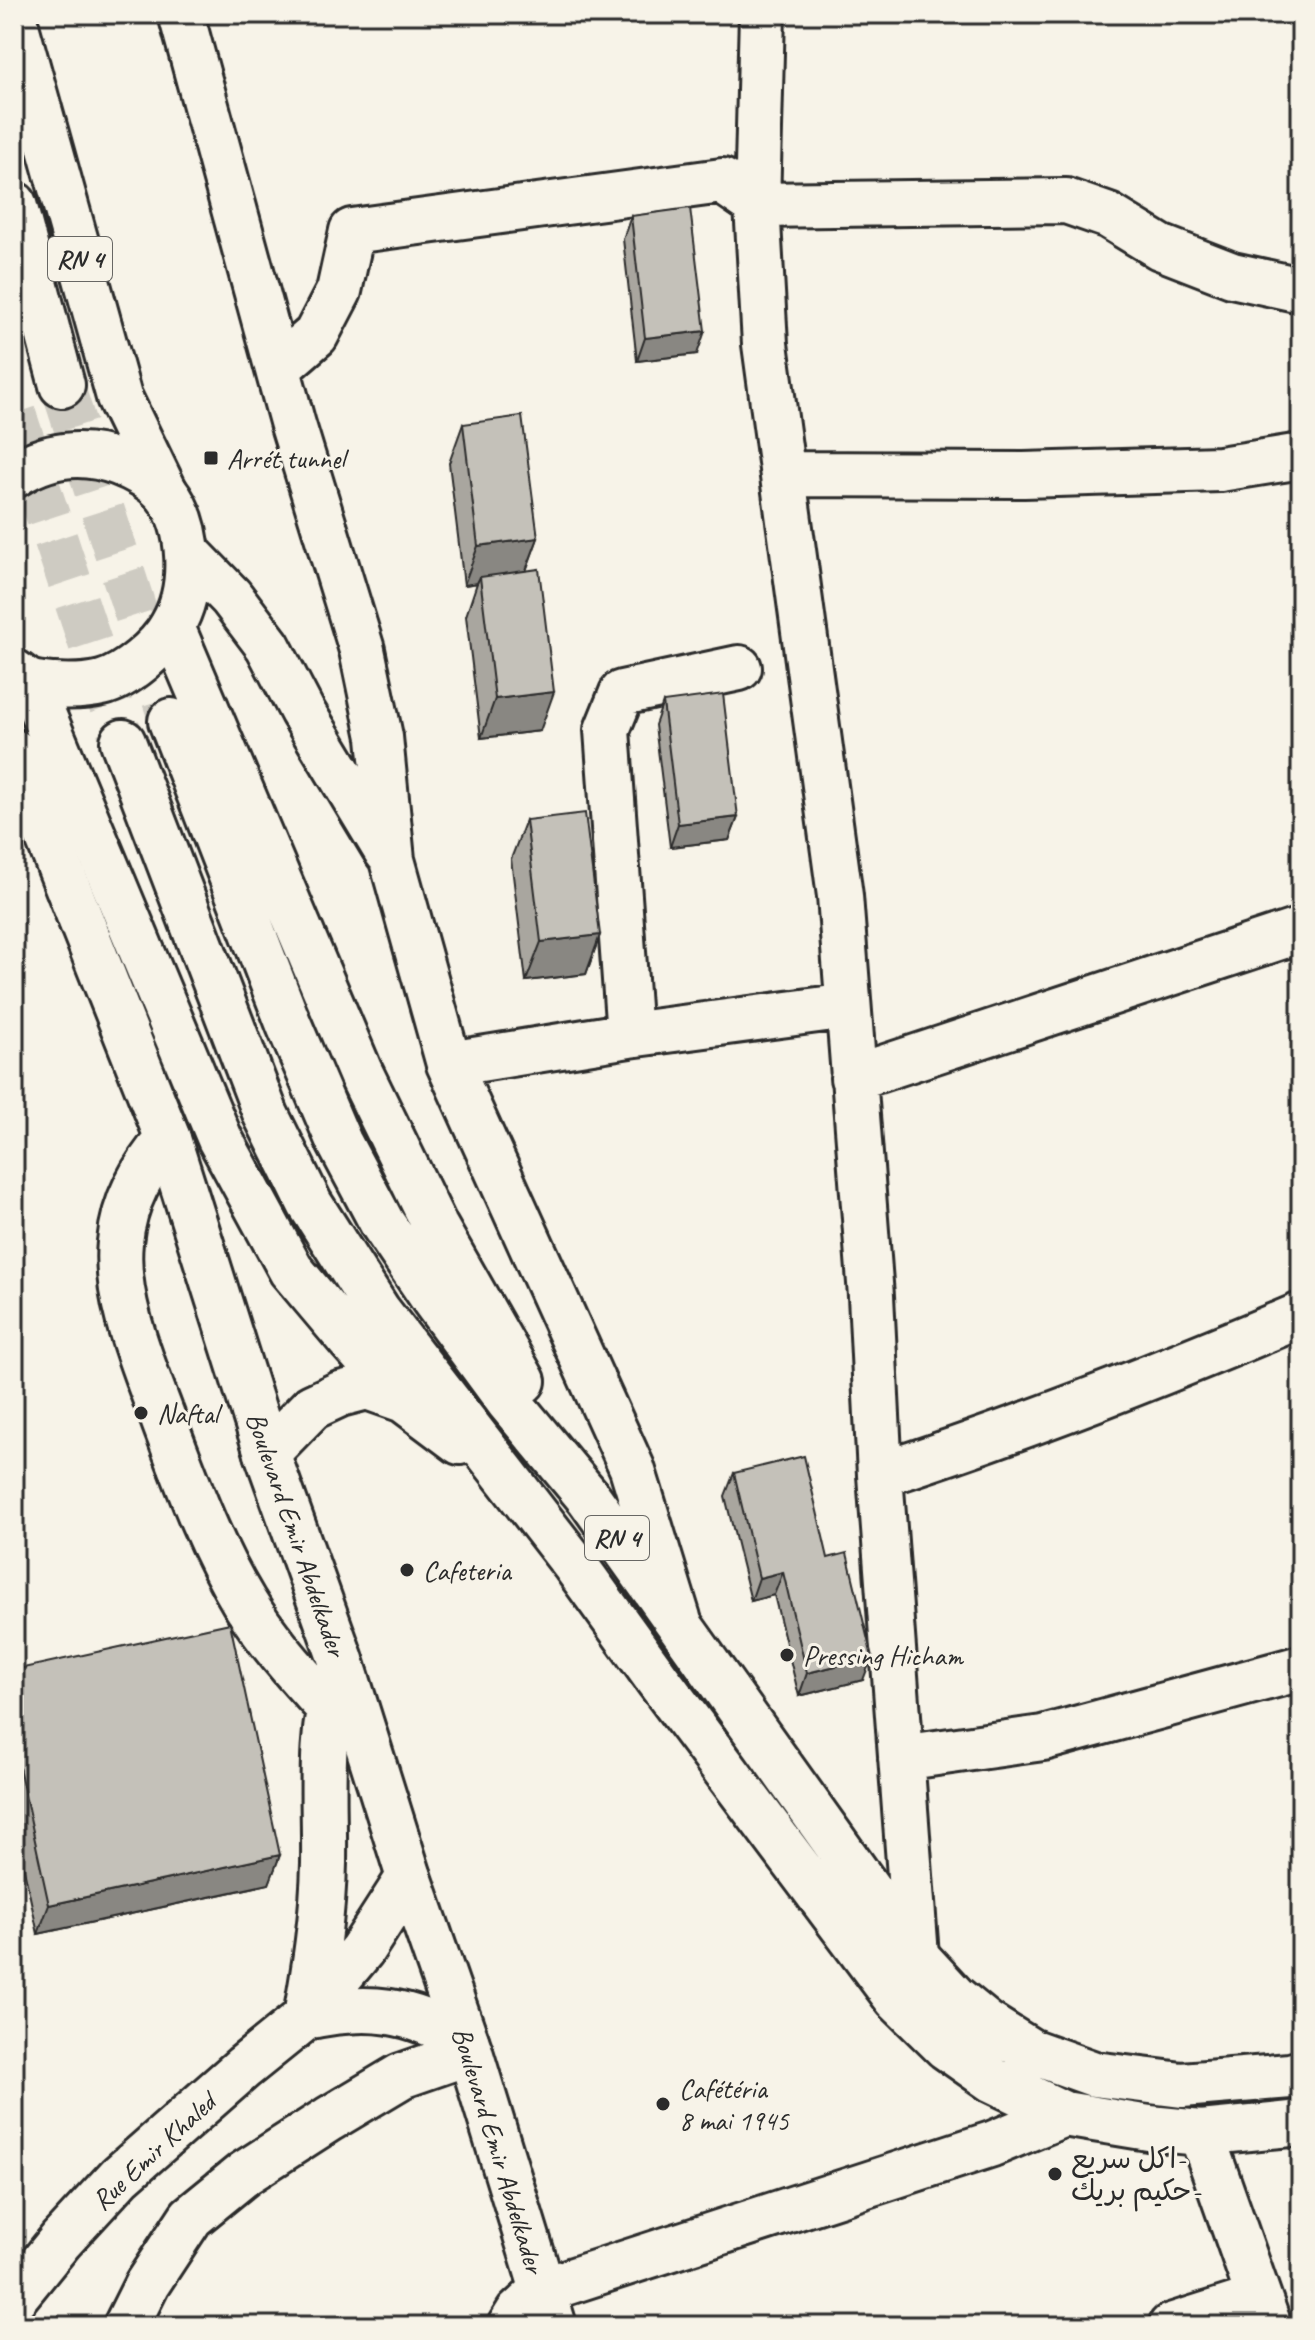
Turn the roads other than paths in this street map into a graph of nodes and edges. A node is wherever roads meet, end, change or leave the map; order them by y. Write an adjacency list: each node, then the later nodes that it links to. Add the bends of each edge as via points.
1 (181, 14): 7 (main road)
2 (762, 14): 5 (main road)
3 (14, 19): 12 (main road, RN 4, via 119,397)
4 (14, 204): 8 (main road, RN 4)
5 (757, 205): 6 (main road, via 1066,201 1232,275); 7 (main road, via 722,181 352,231 339,291 316,335); 10 (main road, via 765,344)
6 (1301, 290)
7 (278, 368): 20 (main road, via 362,650 380,737)
8 (62, 385)
9 (1301, 456): 10 (main road, via 1220,469)
10 (783, 474): 22 (main road, via 840,896)
11 (14, 475): 12 (main road, via 31,464 67,455 103,457 137,469)
12 (165, 492): 13 (main road, via 180,521)
13 (187, 552): 14 (main road, via 187,581); 20 (main road, via 268,646)
14 (172, 627): 16 (main road, via 130,669 103,683 70,687); 32 (main road, RN 4, via 360,1072 435,1226)
15 (739, 668): 23 (main road, via 622,693 607,730)
16 (22, 677): 28 (main road, RN 4, via 220,1139 291,1270)
17 (171, 721): 32 (main road, RN 4, via 289,1025 339,1142 382,1223 509,1402)
18 (123, 742): 31 (main road, RN 4, via 260,1101 310,1204 378,1311)
19 (14, 752): 26 (main road, Boulevard Emir Abdelkader)
20 (392, 860): 24 (main road)
21 (1301, 930): 25 (main road)
22 (848, 1006): 23 (main road); 25 (main road)
23 (629, 1035): 24 (main road)
24 (449, 1064): 33 (main road, via 632,1468)
25 (853, 1078): 30 (main road)
26 (168, 1139): 29 (main road, Boulevard Emir Abdelkader); 36 (main road, via 149,1161 124,1215 119,1243 124,1302 145,1371 224,1567 271,1641)
27 (1301, 1315): 30 (main road, via 1131,1385)
28 (404, 1400): 29 (main road, via 367,1387 340,1394 312,1407); 31 (main road, RN 4)
29 (267, 1453): 34 (main road, Boulevard Emir Abdelkader)
30 (880, 1475): 37 (main road)
31 (507, 1478): 43 (main road, RN 4, via 897,1999 946,2047 993,2080)
32 (589, 1498): 33 (main road, RN 4)
33 (681, 1628): 39 (main road, RN 4)
34 (341, 1660): 36 (main road); 38 (main road, Boulevard Emir Abdelkader)
35 (1301, 1668): 37 (main road, via 1043,1738)
36 (328, 1707): 40 (main road, via 322,1906)
37 (901, 1758): 39 (main road)
38 (409, 1877): 40 (main road, Rue Emir Khaled, via 362,1950); 41 (main road, Boulevard Emir Abdelkader)
39 (916, 1956): 42 (main road, RN 4, via 987,2024 1030,2051 1094,2074 1182,2085)
40 (306, 2017): 41 (main road, via 338,2010 405,2014 437,2025); 46 (main road, Rue Emir Khaled, via 120,2176)
41 (468, 2047): 47 (main road, Boulevard Emir Abdelkader); 49 (main road, via 401,2076 329,2119 245,2173 191,2217)
42 (1301, 2073)
43 (1064, 2114): 45 (main road, RN 4); 47 (main road)
44 (1301, 2123): 45 (main road, RN 4)
45 (1201, 2133): 48 (main road)
46 (14, 2298)
47 (548, 2308): 50 (main road, via 518,2313)
48 (1264, 2312): 51 (main road)
49 (126, 2326)
50 (510, 2326)
51 (1171, 2326)

